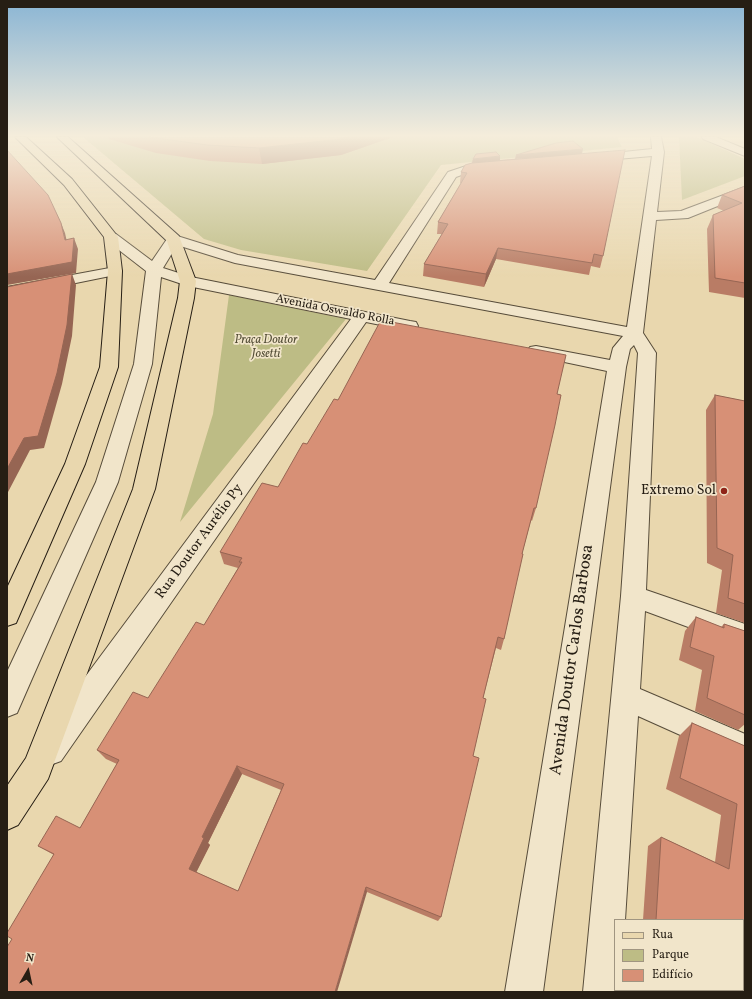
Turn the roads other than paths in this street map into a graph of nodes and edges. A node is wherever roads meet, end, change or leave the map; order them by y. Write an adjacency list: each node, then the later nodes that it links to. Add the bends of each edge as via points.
1 (69, 184): 7 (main road)
2 (113, 184): 8 (main road)
3 (446, 184): 12 (street)
4 (654, 184): 6 (street)
5 (745, 191): 6 (street, via 683,215)
6 (650, 216): 16 (street)
7 (111, 236): 9 (street, Avenida Oswaldo Rolla); 10 (main road)
8 (174, 239): 9 (street); 11 (main road); 12 (street, via 235,259)
9 (154, 270): 11 (street, Avenida Oswaldo Rolla); 23 (street, via 143,364 107,482)
10 (115, 271): 13 (street); 20 (main road, via 109,368 75,464)
11 (188, 281): 14 (street, Avenida Oswaldo Rolla); 25 (main road, via 175,355 144,489)
12 (379, 286): 16 (street)
13 (7, 292)
14 (362, 316): 15 (street, Avenida Oswaldo Rolla); 25 (street, Rua Doutor Aurélio Py)
15 (424, 328)
16 (635, 333): 18 (street, Avenida Doutor Carlos Barbosa, via 622,348); 19 (street, via 647,353)
17 (524, 348): 18 (street)
18 (617, 367): 28 (street, Avenida Doutor Carlos Barbosa)
19 (633, 596): 21 (street); 22 (street)
20 (7, 615)
21 (745, 636)
22 (625, 696): 24 (street); 29 (street)
23 (7, 703)
24 (745, 749)
25 (38, 768): 26 (street, Rua Doutor Aurélio Py); 27 (main road)
26 (7, 805)
27 (7, 814)
28 (524, 992)
29 (602, 992)

